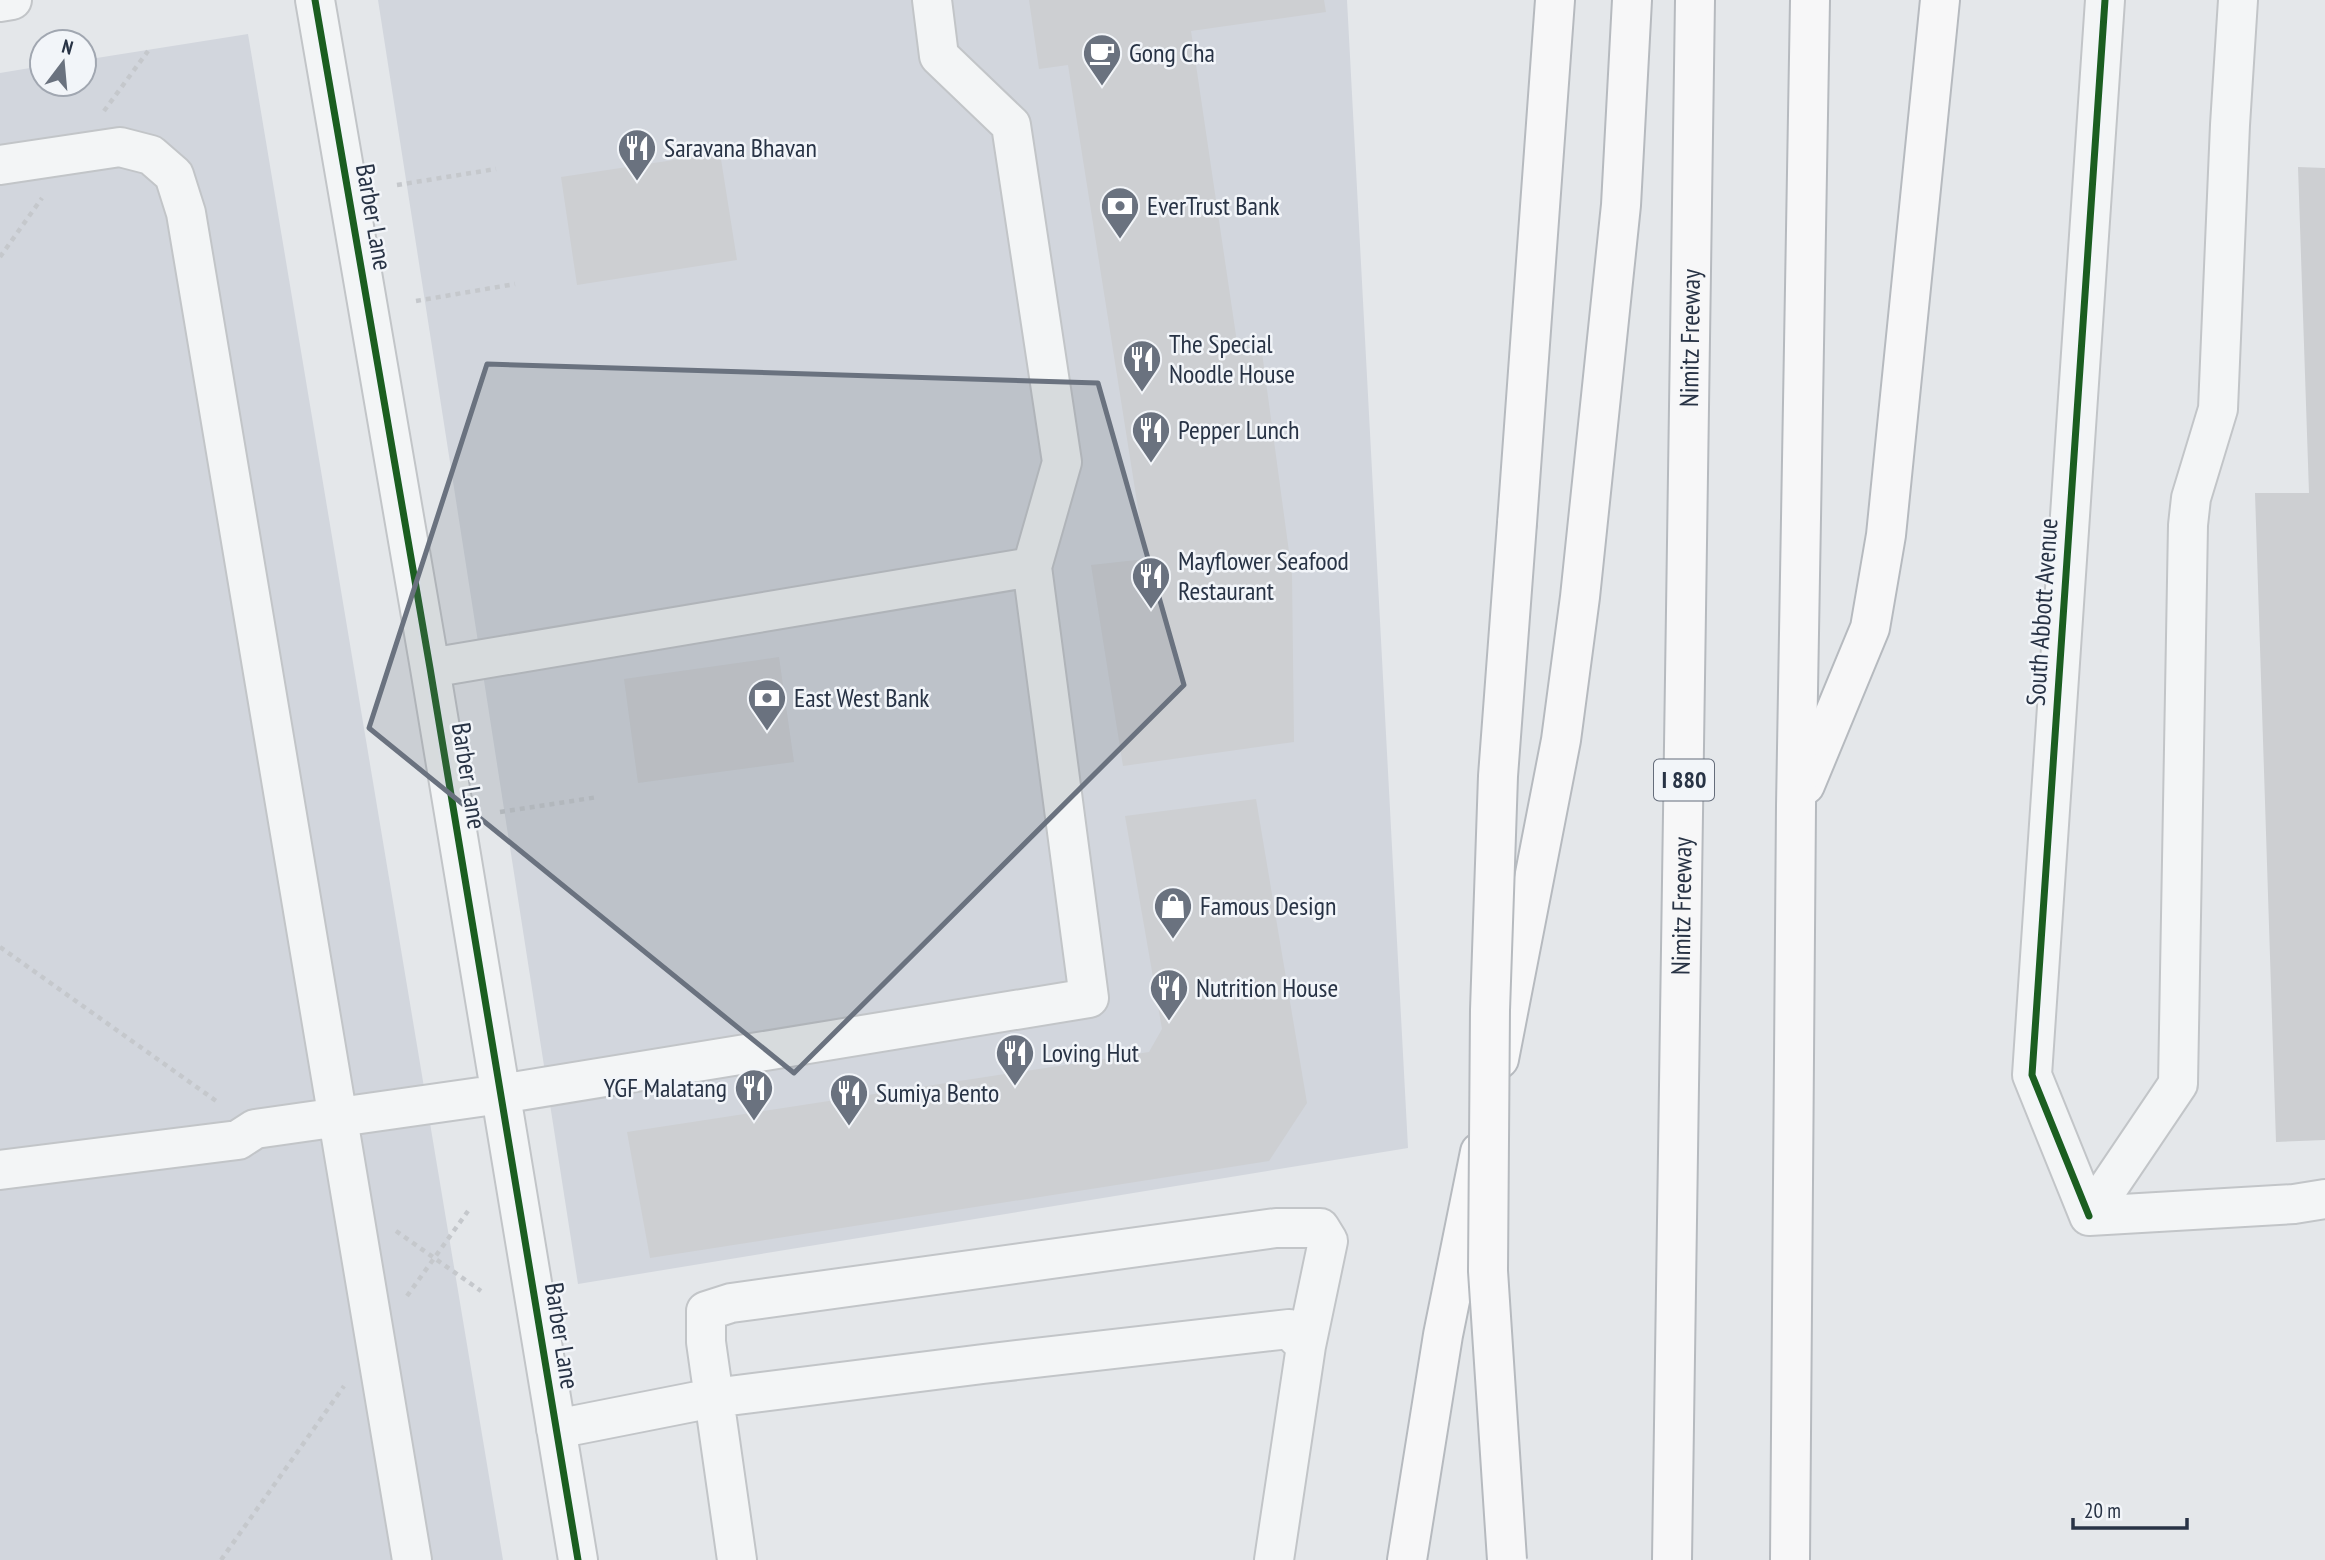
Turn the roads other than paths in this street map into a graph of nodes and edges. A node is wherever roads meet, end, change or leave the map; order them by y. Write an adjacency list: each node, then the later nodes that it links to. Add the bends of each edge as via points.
1 (12, 0): 12 (street)
2 (316, 0): 16 (street, Barber Lane)
3 (932, 0): 15 (street, via 939,56 1011,125 1062,462)
4 (1534, 0): 14 (highway)
5 (1555, 0): 14 (highway)
6 (1632, 0): 30 (highway, via 1621,205 1561,740 1443,1335)
7 (1695, 0): 32 (highway, Nimitz Freeway / I 880)
8 (1810, 0): 17 (highway)
9 (1940, 0): 17 (highway, via 1886,535 1870,628)
10 (2105, 0): 22 (street, South Abbott Avenue, via 2032,1075)
11 (2238, 0): 22 (street, via 2218,409 2191,498 2188,525 2178,1084)
12 (0, 2)
13 (0, 165): 19 (street, via 120,147 151,155 174,175 186,213)
14 (1526, 372): 31 (highway, bridge, via 1498,776 1490,1024 1489,1271)
15 (1032, 567): 16 (street); 18 (street, via 1089,998)
16 (430, 668): 18 (street, Barber Lane)
17 (1796, 806): 33 (highway)
18 (500, 1094): 19 (street); 25 (street, Barber Lane)
19 (337, 1116): 20 (street, via 255,1129 238,1140); 26 (street)
20 (0, 1170)
21 (2325, 1199): 22 (street)
22 (2089, 1216)
23 (1306, 1346): 24 (street, via 1289,1329); 24 (street, via 1328,1241 1320,1228 1276,1228 731,1303 706,1311); 29 (street)
24 (713, 1398): 25 (street); 28 (street)
25 (556, 1429): 27 (street, Barber Lane)
26 (412, 1560)
27 (578, 1560)
28 (737, 1560)
29 (1274, 1560)
30 (1407, 1560)
31 (1507, 1560)
32 (1672, 1560)
33 (1790, 1560)

